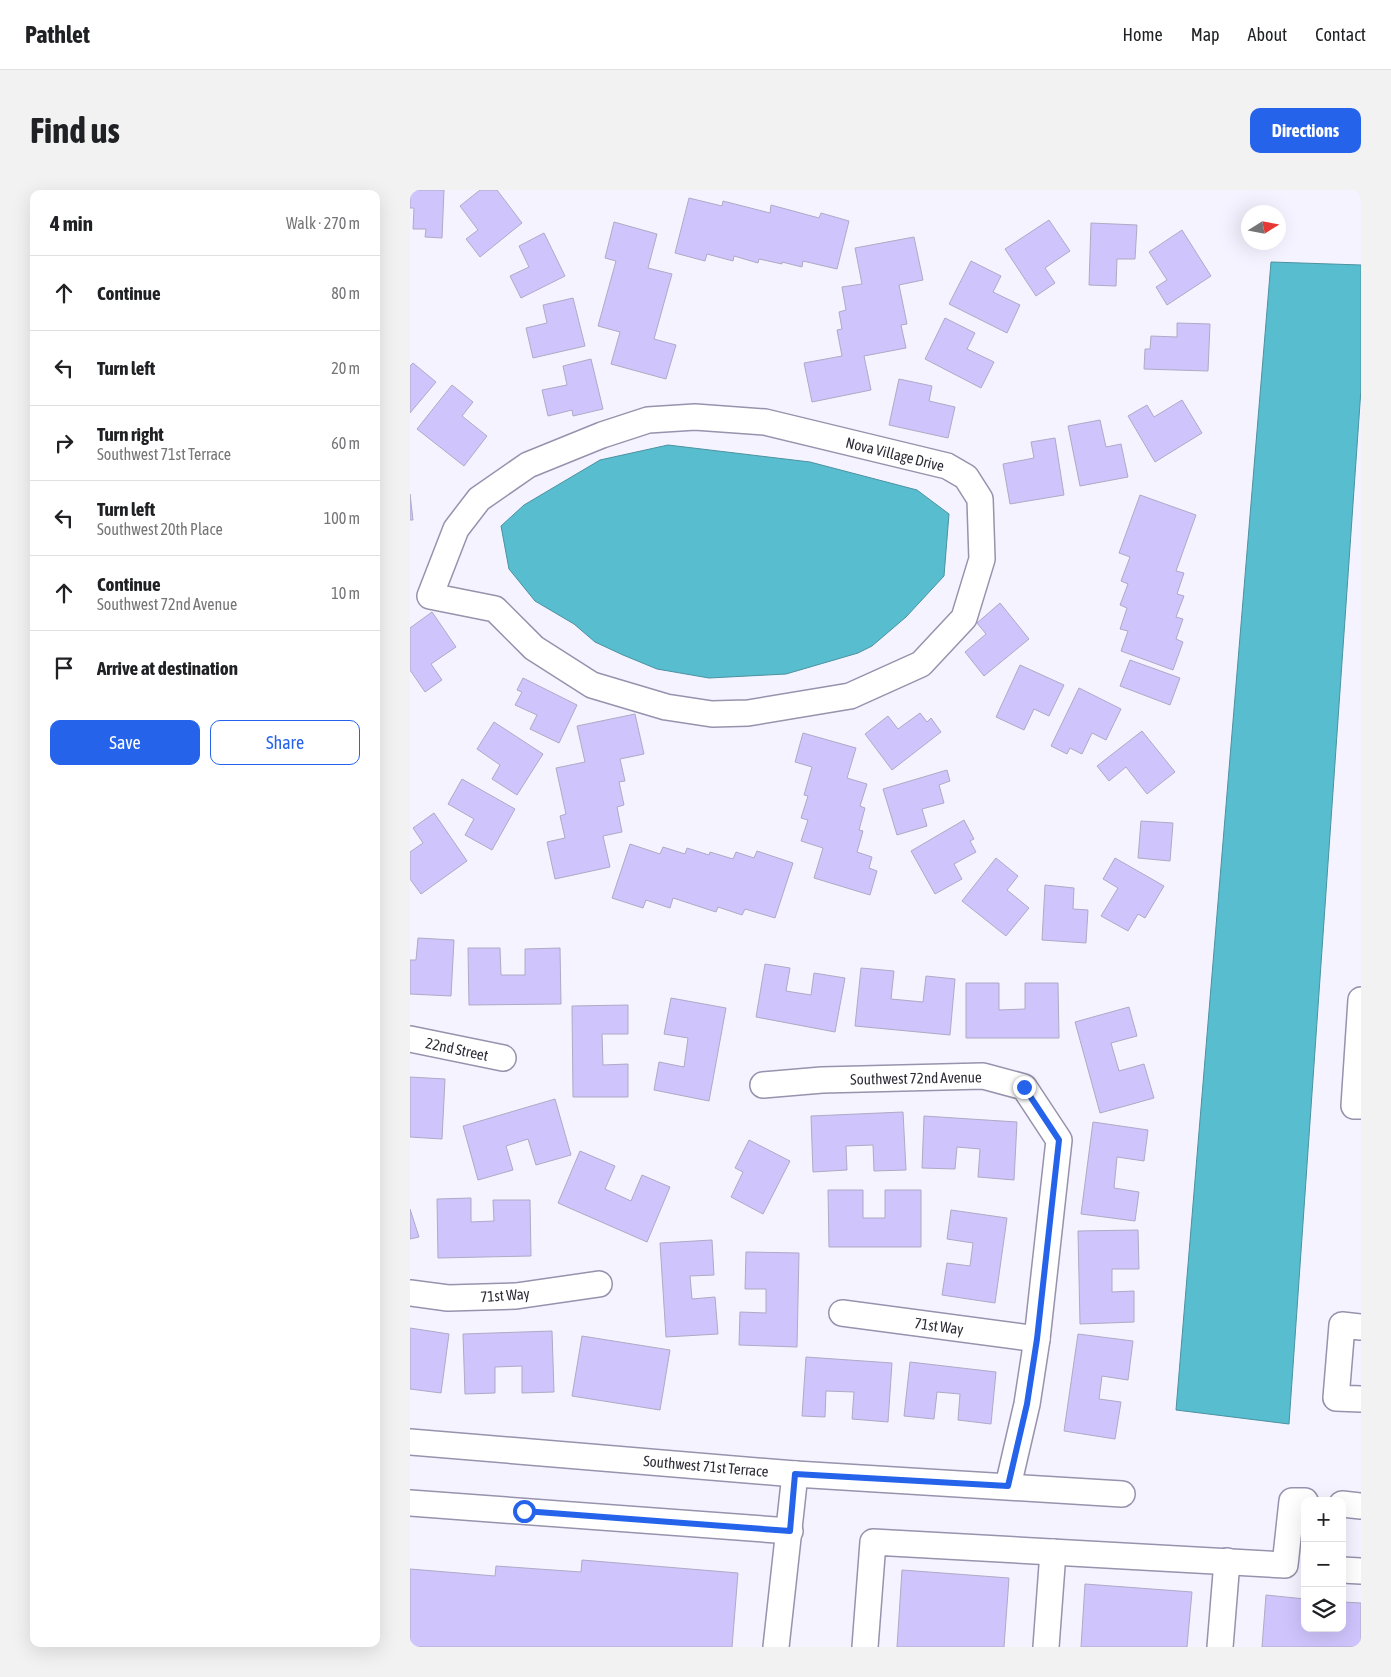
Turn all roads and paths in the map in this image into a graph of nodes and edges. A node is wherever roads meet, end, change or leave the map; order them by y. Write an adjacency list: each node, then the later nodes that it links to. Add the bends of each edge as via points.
1 (420, 600): 1 (street, Nova Village Drive, via 495,608 534,648 592,685 666,708 712,714 748,712 850,696 921,664 964,618 982,559 980,499 966,477 947,466 765,422 695,417 648,420 528,465 479,499 456,529)
2 (1361, 1000): 6 (street, via 1354,1106)
3 (410, 1039): 4 (street, 22nd Street)
4 (503, 1058)
5 (763, 1085): 11 (street, Southwest 72nd Avenue, via 822,1080 983,1076 1024,1087 1059,1140)
6 (1361, 1106)
7 (599, 1284): 8 (street, 71st Way, via 516,1296 448,1298)
8 (410, 1293)
9 (842, 1312): 11 (street, 71st Way)
10 (1361, 1327): 12 (street, via 1342,1326 1336,1398)
11 (1037, 1339): 15 (street, Southwest 72nd Avenue, via 1027,1404)
12 (1361, 1399)
13 (410, 1442): 14 (street, Southwest 71st Terrace)
14 (795, 1474): 15 (street, Southwest 71st Terrace); 21 (street)
15 (1008, 1486): 16 (street, Southwest 71st Terrace)
16 (1122, 1494)
17 (1301, 1501): 24 (street, via 1292,1500)
18 (410, 1503): 21 (street)
19 (1346, 1504): 20 (street)
20 (1361, 1506)
21 (790, 1531): 27 (street)
22 (1053, 1552): 23 (street); 28 (street, via 873,1542); 29 (street)
23 (1226, 1561): 24 (street); 30 (street)
24 (1295, 1566)
25 (1346, 1570): 26 (street)
26 (1361, 1571)
27 (776, 1647)
28 (865, 1647)
29 (1046, 1647)
30 (1220, 1647)

